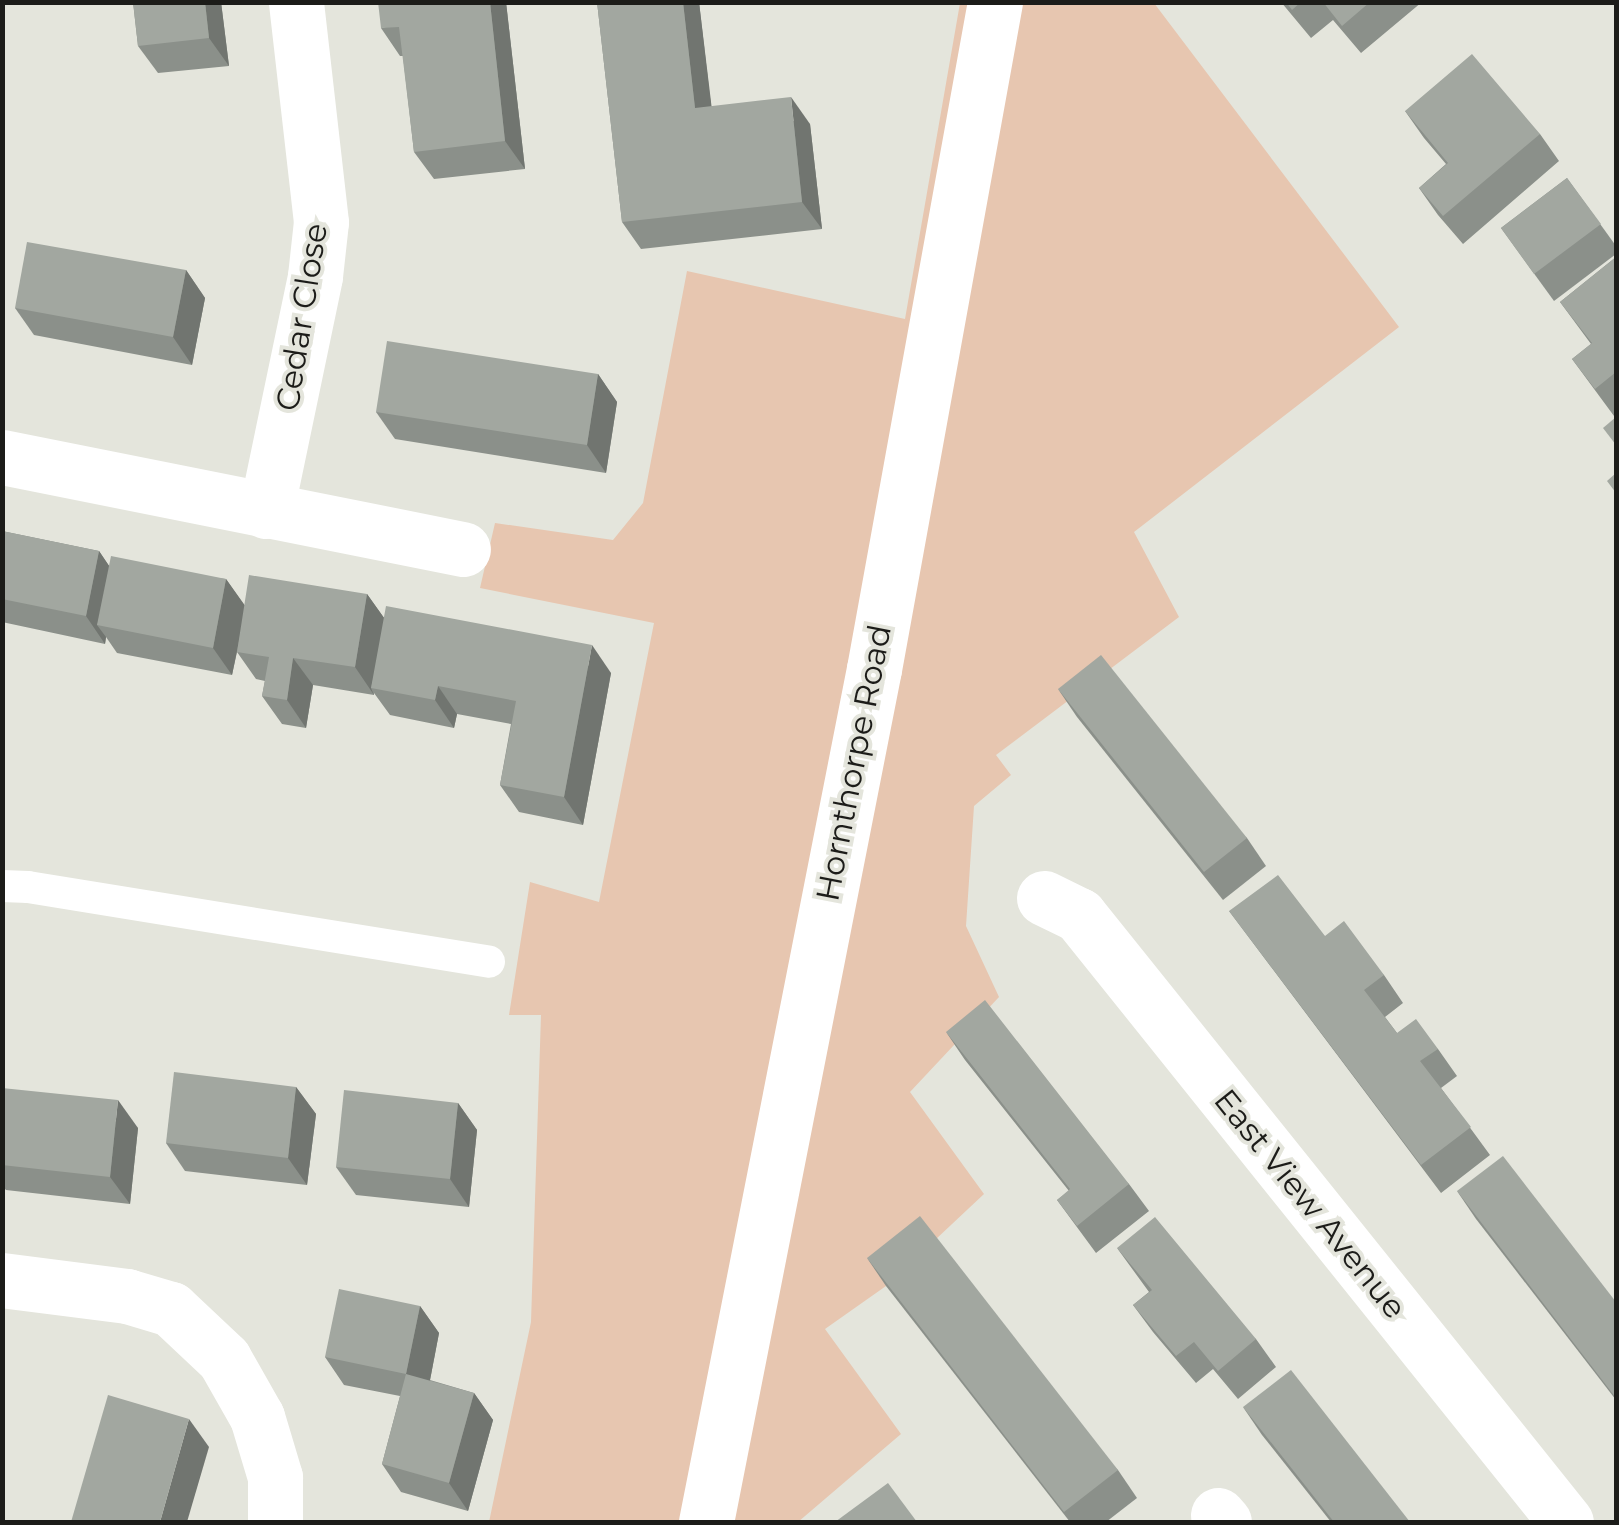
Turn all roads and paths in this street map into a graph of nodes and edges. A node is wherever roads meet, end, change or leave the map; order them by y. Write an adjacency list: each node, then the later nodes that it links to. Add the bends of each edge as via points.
1 (296, 2): 4 (street, Cedar Close, via 321,222 316,276)
2 (995, 2): 11 (street, Hornthorpe Road, via 874,669)
3 (2, 457): 4 (street)
4 (266, 511): 5 (street)
5 (463, 549)
6 (2, 886): 8 (lane)
7 (1044, 898): 12 (street, East View Avenue, via 1079,915)
8 (489, 962)
9 (2, 1280): 10 (street, via 127,1296 171,1310 224,1359 258,1417 275,1477)
10 (275, 1522)
11 (706, 1522)
12 (1566, 1522)

